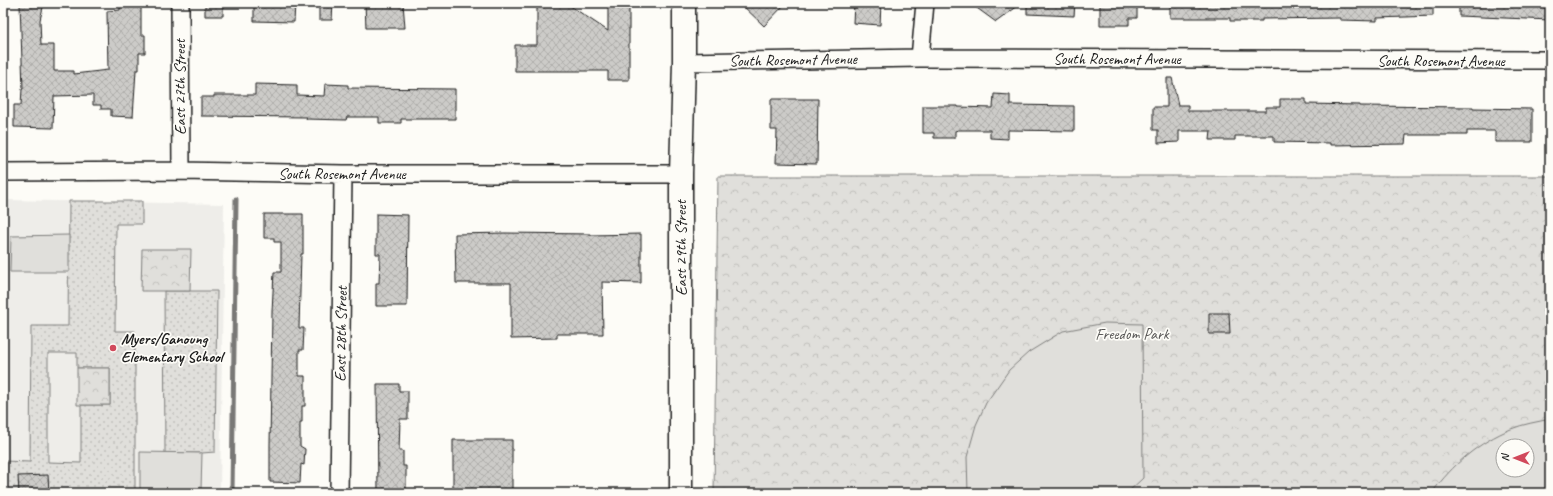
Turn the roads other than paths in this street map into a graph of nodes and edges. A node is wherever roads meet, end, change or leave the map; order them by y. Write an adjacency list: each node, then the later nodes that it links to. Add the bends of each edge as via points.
1 (180, 3): 7 (street, East 27th Street)
2 (684, 3): 6 (street, East 29th Street)
3 (924, 3): 4 (street)
4 (920, 58): 5 (street, South Rosemont Avenue); 6 (street, South Rosemont Avenue)
5 (1550, 60)
6 (684, 62): 10 (street, East 29th Street)
7 (181, 171): 8 (street, South Rosemont Avenue); 9 (street, South Rosemont Avenue)
8 (3, 172)
9 (342, 174): 10 (street, South Rosemont Avenue); 11 (street, East 28th Street)
10 (681, 174): 12 (street, East 29th Street)
11 (339, 493)
12 (681, 493)

